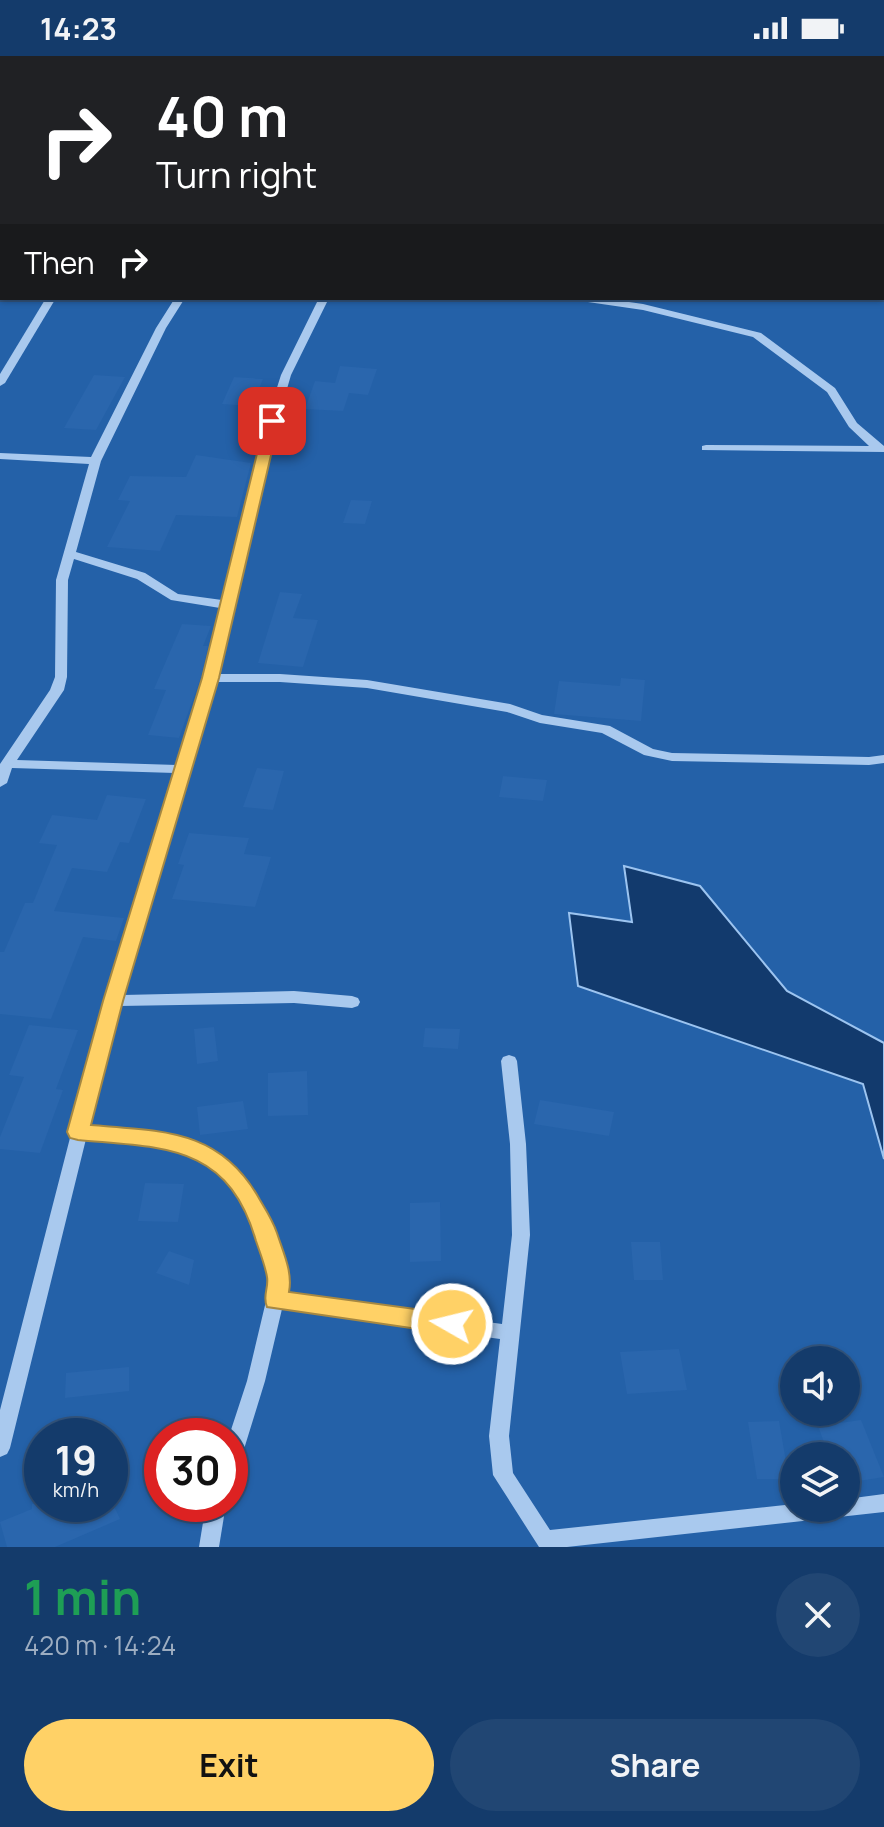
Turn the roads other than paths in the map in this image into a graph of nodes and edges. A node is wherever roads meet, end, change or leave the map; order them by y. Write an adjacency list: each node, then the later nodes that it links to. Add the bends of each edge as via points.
1 (50, 300): 5 (street)
2 (179, 300): 9 (street)
3 (323, 300): 11 (street, via 286,375)
4 (595, 300): 7 (street, via 757,335 831,390 853,425)
5 (0, 383)
6 (706, 448): 7 (street)
7 (880, 448)
8 (0, 456): 9 (street)
9 (95, 461): 10 (street)
10 (69, 554): 11 (street, via 141,576 175,597); 14 (street, via 62,580 61,677)
11 (228, 605): 12 (street)
12 (210, 678): 13 (street, via 354,683 495,705 540,719 605,729 649,752 672,757); 15 (street)
13 (884, 759)
14 (7, 764): 15 (street); 16 (street)
15 (182, 769): 17 (street)
16 (0, 783)
17 (113, 1001): 18 (street, via 294,997); 20 (street)
18 (352, 1002)
19 (509, 1061): 22 (street, via 521,1235)
20 (78, 1132): 21 (street, via 166,1140 194,1147 220,1163 241,1185 264,1227 280,1280); 24 (street)
21 (275, 1300): 22 (street); 23 (street)
22 (510, 1333): 27 (street, via 499,1436 503,1475 545,1540)
23 (244, 1418)
24 (0, 1448)
25 (884, 1503): 26 (street)
26 (860, 1506)
27 (780, 1515)
28 (213, 1522): 29 (street)
29 (209, 1547)

